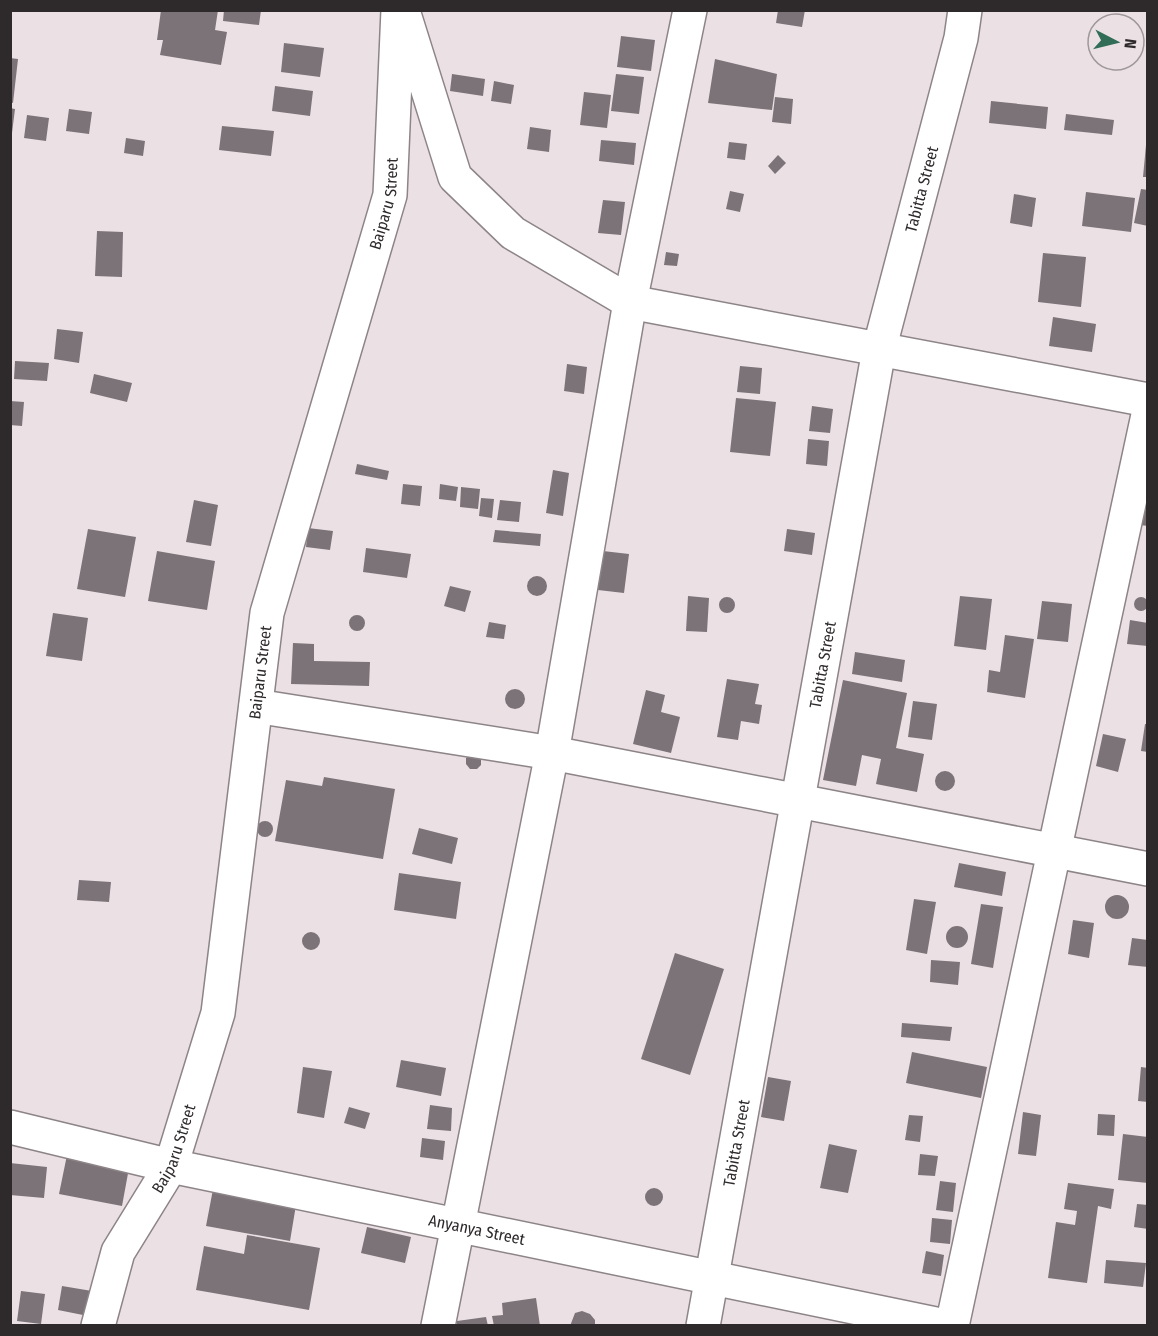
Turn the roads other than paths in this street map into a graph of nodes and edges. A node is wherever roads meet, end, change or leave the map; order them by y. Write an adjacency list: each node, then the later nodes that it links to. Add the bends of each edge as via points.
1 (398, 10): 9 (street, Baiparu Street, via 390,195 267,613)
2 (403, 10): 5 (street, via 455,177 513,233)
3 (690, 10): 5 (street)
4 (965, 10): 6 (street, Tabitta Street)
5 (630, 302): 6 (street); 10 (street)
6 (879, 350): 7 (street); 11 (street, Tabitta Street)
7 (1148, 400)
8 (1148, 415): 12 (street)
9 (256, 706): 10 (street); 15 (street, Baiparu Street, via 218,1013)
10 (552, 753): 11 (street); 16 (street)
11 (795, 802): 12 (street); 17 (street, Tabitta Street)
12 (1055, 851): 13 (street); 22 (street)
13 (1148, 869)
14 (10, 1127): 15 (street, Anyanya Street)
15 (171, 1166): 16 (street, Anyanya Street); 18 (street, Baiparu Street, via 118,1252)
16 (458, 1225): 17 (street, Anyanya Street); 19 (street)
17 (712, 1279): 20 (street, Tabitta Street); 21 (street, Anyanya Street)
18 (99, 1326)
19 (438, 1326)
20 (703, 1326)
21 (945, 1326)
22 (952, 1326)

